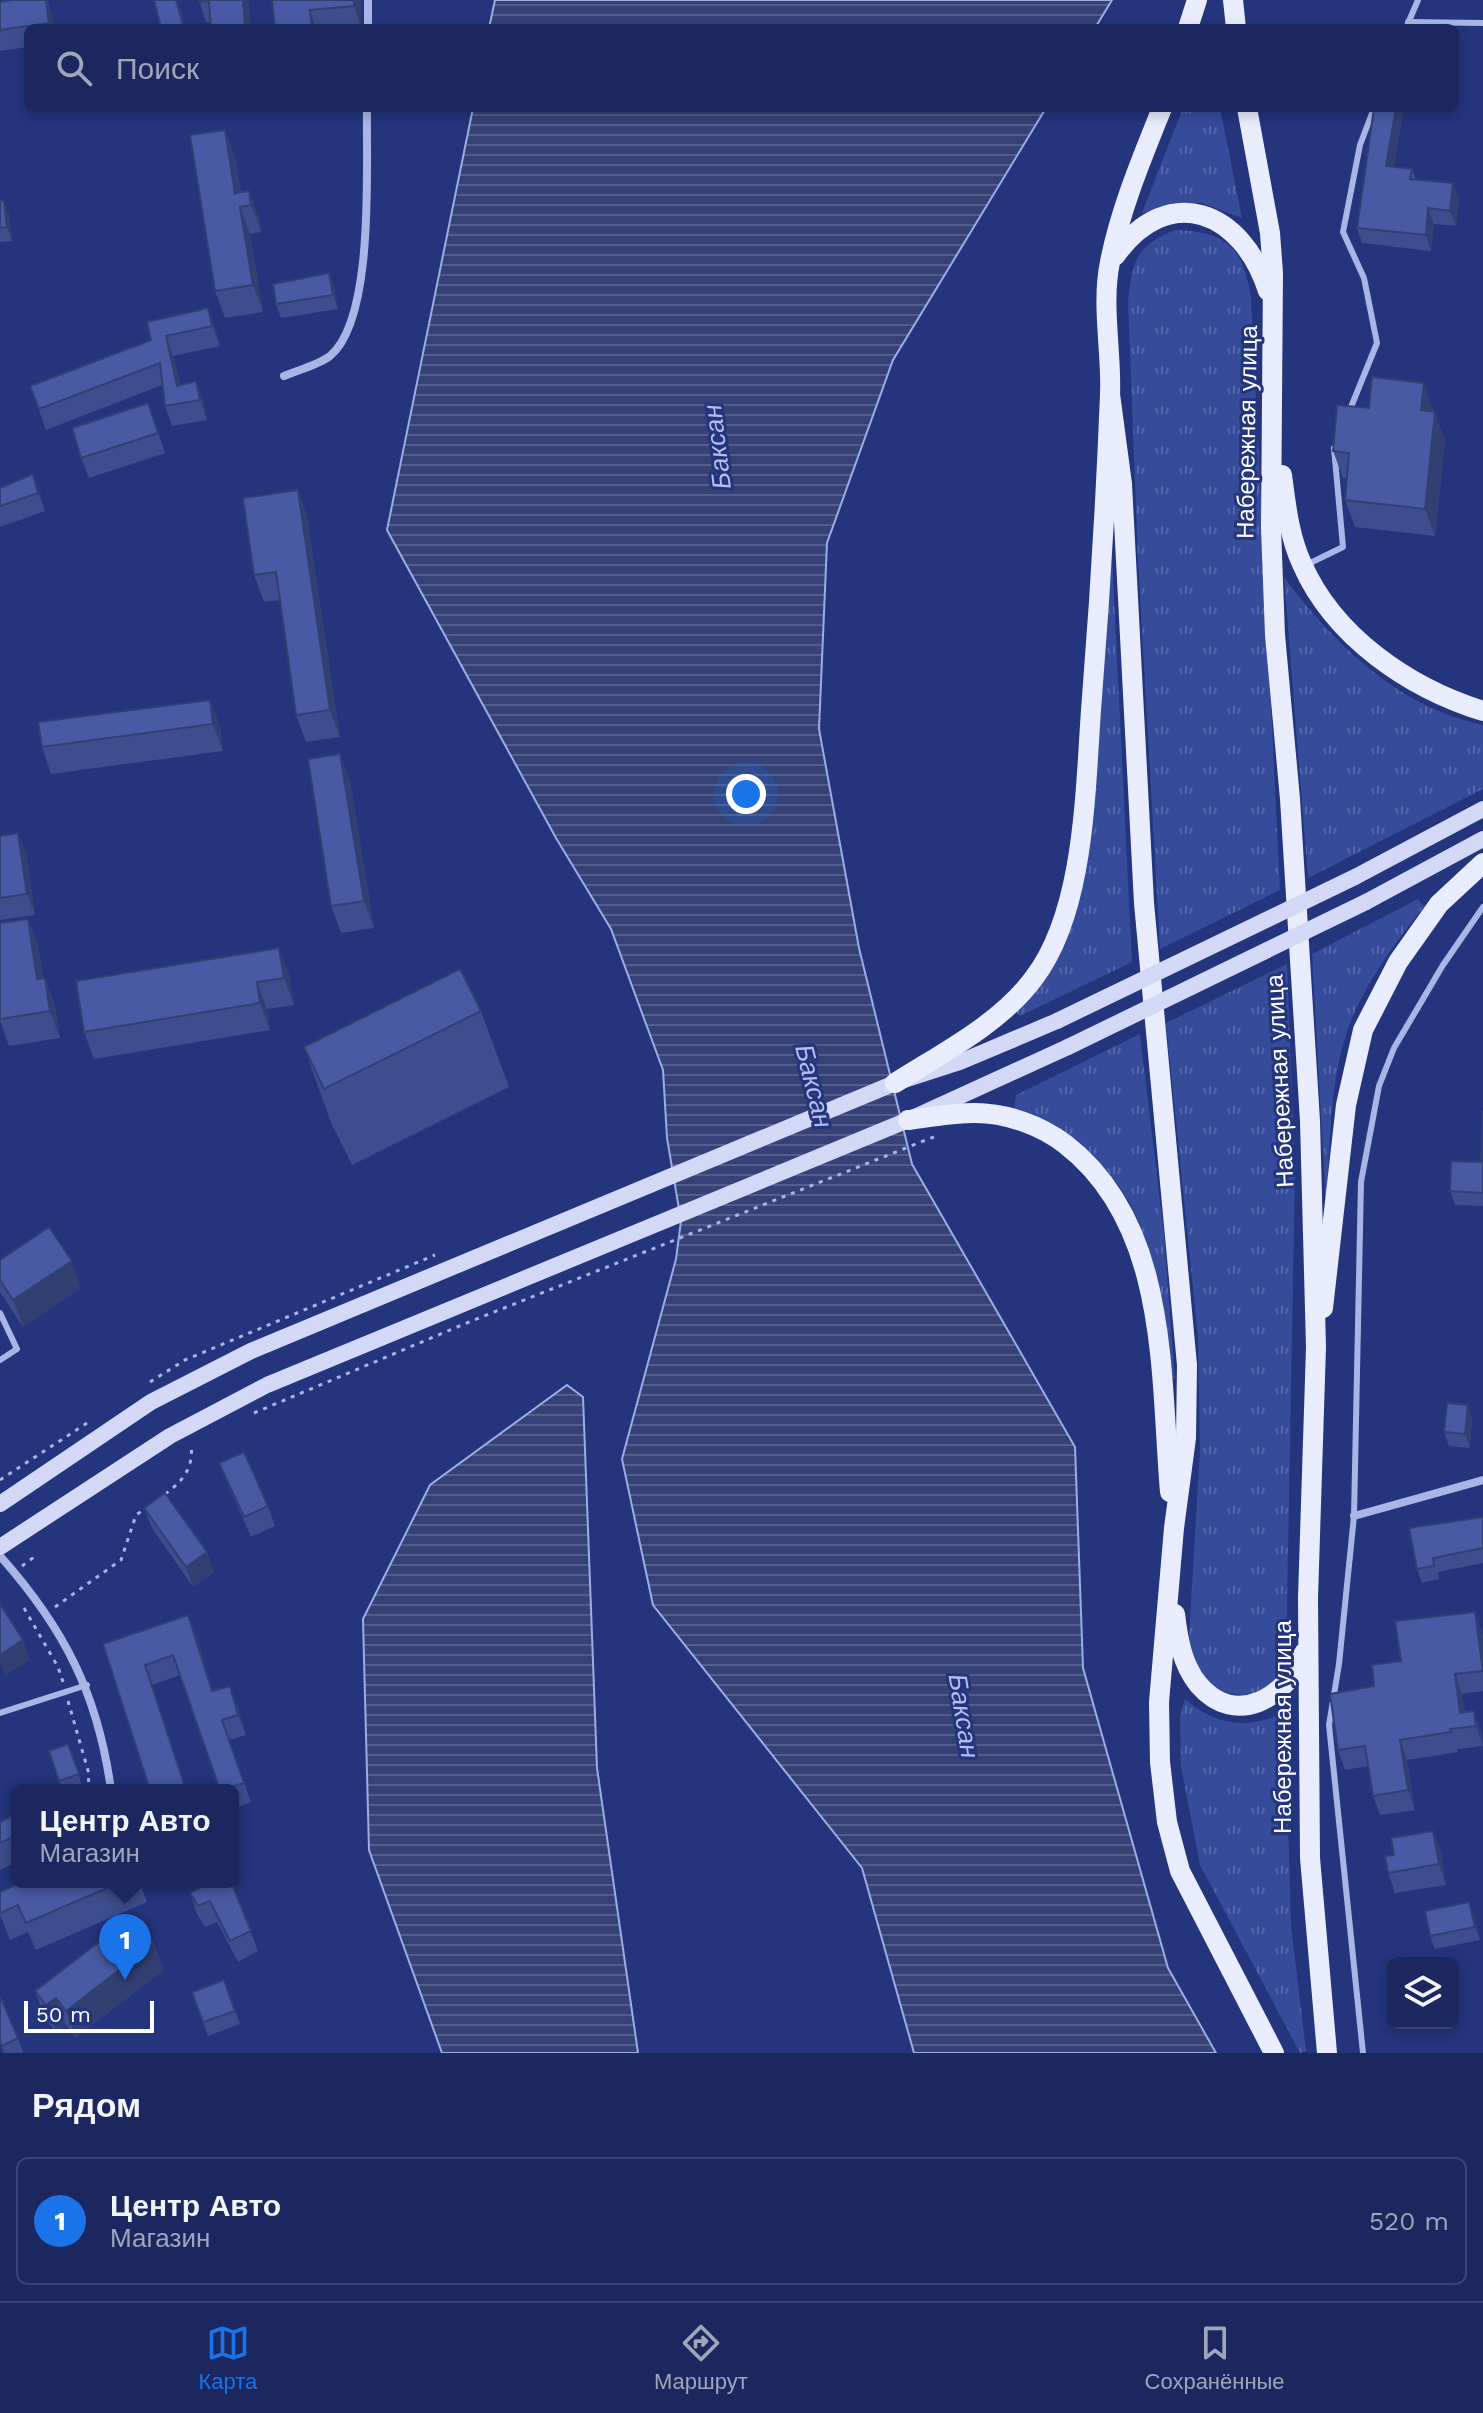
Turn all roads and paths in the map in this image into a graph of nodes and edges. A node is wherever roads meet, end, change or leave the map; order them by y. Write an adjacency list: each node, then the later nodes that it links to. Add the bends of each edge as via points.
1 (368, 0): 6 (street)
2 (1197, 0): 7 (main road)
3 (1233, 0): 8 (main road)
4 (1418, 0): 9 (lane)
5 (1483, 23): 10 (lane)
6 (368, 24)
7 (1189, 24)
8 (1236, 24)
9 (1407, 24)
10 (1445, 24)
11 (367, 112): 17 (street, via 361,290 350,329 329,356)
12 (1160, 112): 15 (main road)
13 (1248, 112): 16 (main road, Набережная улица, via 1270,233)
14 (1372, 112): 20 (lane, via 1360,145 1343,232 1364,278 1377,343)
15 (1109, 265): 16 (main road, via 1141,229 1180,214 1201,214 1223,222 1251,252); 18 (main road)
16 (1274, 310): 19 (main road, Набережная улица)
17 (284, 376)
18 (1110, 394): 28 (main road, via 1086,776 1065,914 1052,950 1007,1006); 41 (main road, via 1122,484 1145,918 1187,1365 1186,1438)
19 (1273, 414): 22 (main road, via 1292,538); 32 (main road, Набережная улица, via 1275,635 1310,1121)
20 (1346, 417)
21 (1334, 446): 22 (lane, via 1343,547)
22 (1302, 566): 23 (main road, via 1347,628 1393,669 1424,688)
23 (1483, 711)
24 (1483, 809): 28 (main road, bridge, via 1057,1021)
25 (1483, 839): 29 (main road, bridge, via 1366,902)
26 (1483, 863): 32 (main road, via 1439,904 1398,962 1363,1030 1346,1105 1329,1275)
27 (1483, 907): 40 (lane, via 1409,1021 1379,1086 1361,1182)
28 (895, 1083): 38 (main road, via 321,1320 197,1377 138,1410)
29 (908, 1120): 41 (main road, via 976,1113 1033,1125 1080,1155 1123,1209 1152,1302); 42 (main road, via 267,1385 170,1436)
30 (912, 1144): 34 (path)
31 (0, 1313): 33 (lane, via 17,1349)
32 (1316, 1347): 48 (main road, Набережная улица)
33 (0, 1360)
34 (248, 1415)
35 (191, 1444): 37 (path, via 193,1456 183,1481)
36 (1483, 1480): 40 (street)
37 (160, 1498)
38 (0, 1504)
39 (148, 1507): 46 (path, via 136,1515 121,1560)
40 (1354, 1516): 56 (lane, via 1329,1725)
41 (1174, 1528): 44 (main road)
42 (0, 1547)
43 (0, 1556): 46 (street)
44 (1169, 1579): 48 (main road, via 1187,1667 1215,1698 1233,1704 1269,1699 1297,1672); 54 (main road, via 1159,1702 1167,1822 1180,1871)
45 (19, 1599): 47 (path)
46 (47, 1613): 47 (path); 49 (street)
47 (32, 1623): 50 (path, via 58,1667)
48 (1308, 1643): 55 (main road, Набережная улица, via 1310,1858)
49 (87, 1685): 50 (lane); 53 (street)
50 (65, 1691): 51 (lane); 52 (path)
51 (0, 1713)
52 (88, 1784)
53 (110, 1784)
54 (1274, 2053)
55 (1327, 2053)
56 (1363, 2053)

